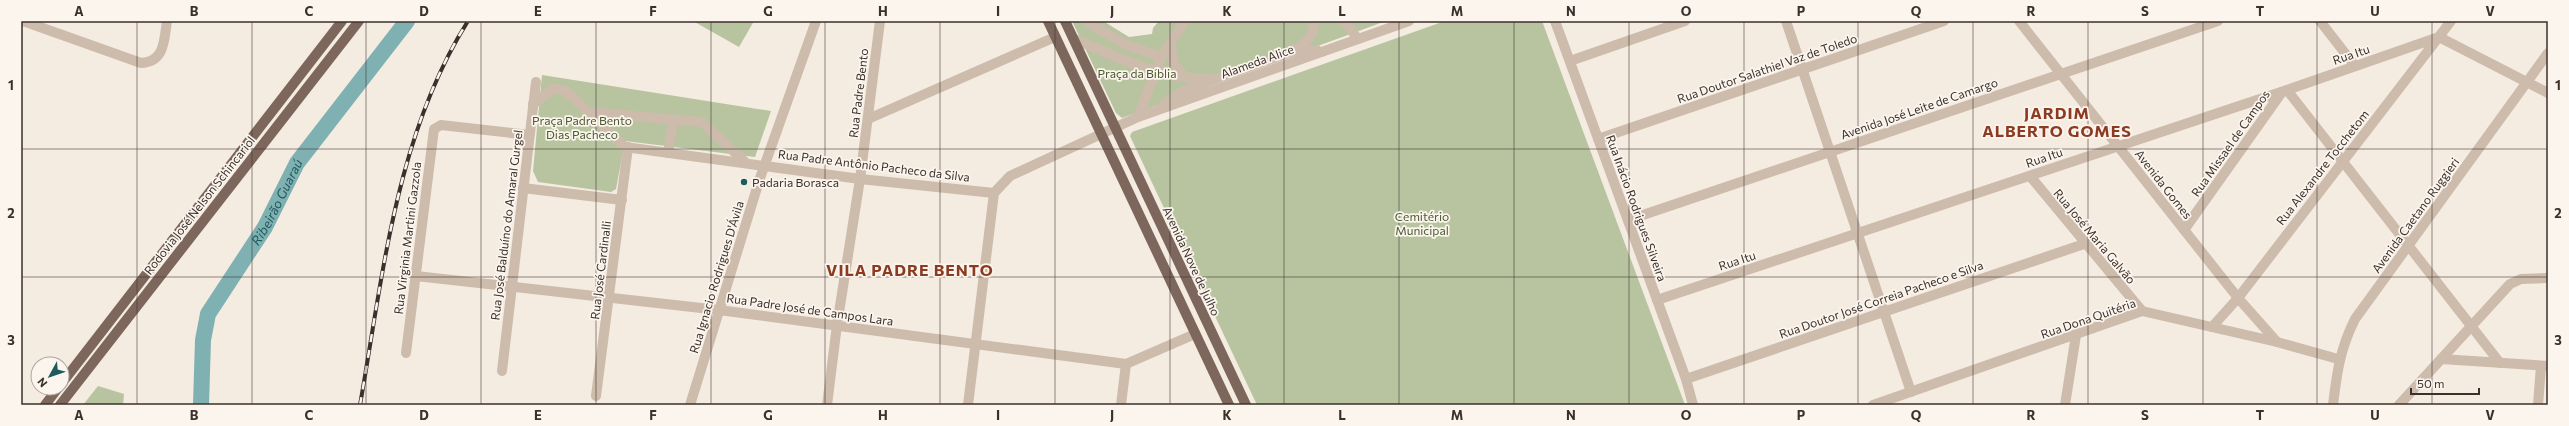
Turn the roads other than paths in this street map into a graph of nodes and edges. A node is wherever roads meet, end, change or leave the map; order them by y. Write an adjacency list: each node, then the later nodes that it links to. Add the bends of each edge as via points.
1 (23, 21): 2 (street, via 141,63 150,63 161,53)
2 (167, 21)
3 (342, 21): 95 (main road, Rodovia José Nelson Schincariol)
4 (359, 21): 101 (main road, Rodovia José Nelson Schincariol)
5 (816, 21): 61 (street, Rua Ignacio Rodrigues D'Ávila)
6 (880, 21): 49 (street, Rua Padre Bento)
7 (1048, 21): 24 (main road)
8 (1054, 21): 26 (main road, via 1061,33)
9 (1065, 21): 26 (main road, Avenida Nove de Julho)
10 (1086, 21): 23 (street)
11 (1185, 21): 28 (street)
12 (1314, 21): 31 (street, via 1312,33 1307,41)
13 (1344, 21): 27 (street)
14 (1409, 21): 27 (street, Alameda Alice)
15 (1555, 21): 34 (street, Rua Inácio Rodrigues Silveira)
16 (1685, 21): 34 (street)
17 (1786, 21): 37 (street)
18 (1944, 21): 37 (street, Rua Doutor Salathiel Vaz de Toledo)
19 (2019, 21): 38 (street, Avenida Gomes)
20 (2218, 21): 38 (street, Avenida José Leite de Camargo)
21 (2320, 21): 35 (street)
22 (2451, 21): 25 (street, Rua Alexandre Tocchetom)
23 (1107, 34): 29 (street); 33 (street, via 1126,45)
24 (1055, 37): 49 (street); 52 (main road)
25 (2439, 37): 35 (street, Rua Itu); 42 (street); 60 (street, Rua Alexandre Tocchetom)
26 (1074, 39): 29 (street); 51 (main road, Avenida Nove de Julho)
27 (1358, 39): 30 (street, Alameda Alice)
28 (1170, 43): 33 (street); 39 (street, via 1174,64)
29 (1096, 48): 36 (street)
30 (1325, 50): 31 (street); 47 (street, Alameda Alice)
31 (1291, 52): 40 (street)
32 (2548, 53): 42 (street, Avenida Caetano Ruggieri)
33 (1161, 57): 36 (street)
34 (1570, 61): 54 (street, Rua Inácio Rodrigues Silveira)
35 (2355, 66): 43 (street, Rua Itu)
36 (1155, 71): 39 (street); 48 (street)
37 (1802, 71): 54 (street, Rua Doutor Salathiel Vaz de Toledo); 57 (street)
38 (2060, 74): 55 (street, Avenida Gomes); 57 (street, Avenida José Leite de Camargo)
39 (1185, 78): 40 (street)
40 (1218, 78): 47 (street, via 1183,91)
41 (536, 82): 45 (street, Rua José Balduíno do Amaral Gurgel)
42 (2528, 82): 44 (street); 71 (street, Avenida Caetano Ruggieri)
43 (2285, 91): 55 (street, Rua Itu); 60 (street); 68 (street, Rua Missael de Campos)
44 (2548, 93)
45 (533, 104): 46 (street, via 553,89 560,88); 53 (street, Rua José Balduíno do Amaral Gurgel)
46 (588, 112): 50 (street); 56 (street)
47 (1151, 113): 48 (street, Alameda Alice)
48 (1138, 117): 51 (street, Alameda Alice)
49 (868, 119): 63 (street, Rua Padre Bento)
50 (673, 120): 58 (street); 59 (street, via 702,122)
51 (1116, 128): 52 (street, Alameda Alice); 107 (main road, Avenida Nove de Julho)
52 (1101, 134): 65 (street, via 1010,176); 84 (main road)
53 (529, 135): 64 (street, Rua José Balduíno do Amaral Gurgel); 72 (street, Rua Virginia Martini Gazzola, via 440,125 435,127)
54 (1598, 139): 67 (street, Rua Inácio Rodrigues Silveira)
55 (2117, 146): 62 (street, Rua Itu); 68 (street, Avenida Gomes)
56 (628, 147): 58 (street, Rua Padre Antônio Pacheco da Silva); 66 (street, Rua José Cardinalli)
57 (1831, 152): 67 (street, Avenida José Leite de Camargo); 69 (street)
58 (668, 153): 59 (street, Rua Padre Antônio Pacheco da Silva)
59 (744, 161): 61 (street, Rua Padre Antônio Pacheco da Silva)
60 (2343, 161): 71 (street); 76 (street, Rua Alexandre Tocchetom)
61 (764, 164): 63 (street, Rua Padre Antônio Pacheco da Silva); 78 (street, Rua Ignacio Rodrigues D'Ávila)
62 (2030, 176): 69 (street, Rua Itu); 70 (street, Rua José Maria Galvão)
63 (860, 179): 65 (street, Rua Padre Antônio Pacheco da Silva); 81 (street, Rua Padre Bento)
64 (523, 188): 66 (street); 74 (street, Rua José Balduíno do Amaral Gurgel)
65 (994, 193): 87 (street)
66 (622, 200): 75 (street, Rua José Cardinalli)
67 (1628, 220): 77 (street, Rua Inácio Rodrigues Silveira)
68 (2184, 230): 76 (street, Avenida Gomes)
69 (1858, 234): 77 (street, Rua Itu); 80 (street)
70 (2084, 244): 79 (street, Rua José Maria Galvão); 80 (street, Rua Doutor José Correia Pacheco e Silva)
71 (2409, 245): 82 (street); 89 (street, Avenida Caetano Ruggieri, via 2355,319)
72 (416, 276): 74 (street, Rua Padre José de Campos Lara); 88 (street, Rua Virginia Martini Gazzola)
73 (2548, 278): 82 (street, via 2521,279 2510,284)
74 (512, 287): 75 (street, Rua Padre José de Campos Lara); 94 (street, Rua José Balduíno do Amaral Gurgel)
75 (609, 298): 78 (street, Rua Padre José de Campos Lara); 99 (street, Rua José Cardinalli)
76 (2238, 298): 83 (street, Rua Alexandre Tocchetom); 86 (street, Avenida Gomes)
77 (1657, 300): 96 (street, Rua Inácio Rodrigues Silveira)
78 (719, 310): 81 (street, Rua Padre José de Campos Lara); 102 (street, Rua Ignacio Rodrigues D'Ávila)
79 (2142, 311): 83 (street, Rua Dona Quitéria); 85 (street, Rua Dona Quitéria)
80 (1885, 312): 96 (street, Rua Doutor José Correia Pacheco e Silva); 97 (street)
81 (836, 325): 87 (street, Rua Padre José de Campos Lara); 103 (street, Rua Padre Bento)
82 (2472, 325): 90 (street); 91 (street)
83 (2212, 327): 86 (street, Rua Dona Quitéria)
84 (1195, 334): 92 (street); 106 (main road)
85 (2076, 335): 97 (street, Rua Dona Quitéria); 110 (street)
86 (2277, 342): 89 (street, Rua Dona Quitéria)
87 (976, 344): 92 (street, Rua Padre José de Campos Lara); 104 (street)
88 (406, 353)
89 (2338, 359): 111 (street, Avenida Caetano Ruggieri)
90 (2441, 359): 91 (street); 112 (street)
91 (2500, 363): 93 (street)
92 (1126, 364): 105 (street)
93 (2544, 366): 113 (street)
94 (502, 371)
95 (70, 372)
96 (1686, 379): 108 (street, Rua Inácio Rodrigues Silveira)
97 (1911, 392): 109 (street, Rua Dona Quitéria)
98 (52, 396): 100 (main road)
99 (596, 396)
100 (45, 405)
101 (60, 405)
102 (690, 405)
103 (827, 405)
104 (968, 405)
105 (1122, 405)
106 (1229, 405)
107 (1246, 405)
108 (1693, 405)
109 (1873, 405)
110 (2065, 405)
111 (2333, 405)
112 (2399, 405)
113 (2538, 405)

